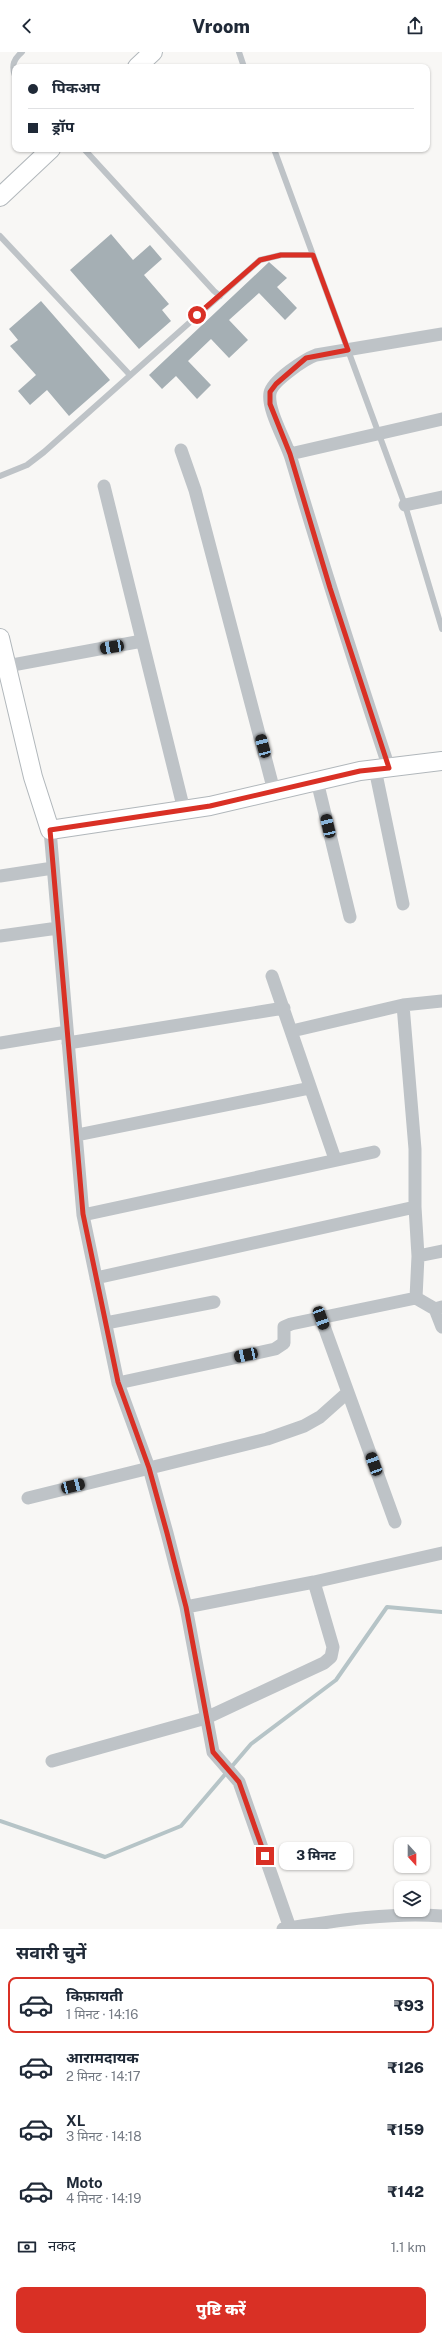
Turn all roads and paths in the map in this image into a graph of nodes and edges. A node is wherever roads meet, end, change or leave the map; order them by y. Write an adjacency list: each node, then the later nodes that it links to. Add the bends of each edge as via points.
1 (22, 52): 4 (lane)
2 (153, 52): 5 (street)
3 (238, 52): 6 (lane)
4 (13, 64)
5 (140, 64)
6 (243, 64)
7 (48, 152): 10 (street)
8 (87, 152): 13 (lane)
9 (275, 152): 12 (lane)
10 (0, 197)
11 (0, 236): 16 (lane)
12 (313, 255): 13 (lane, via 281,255 260,260); 15 (lane)
13 (220, 296): 16 (lane)
14 (442, 334): 15 (street)
15 (348, 350): 18 (lane); 20 (street, via 306,358 270,392 270,404)
16 (130, 375): 21 (lane, via 44,452 27,465)
17 (442, 419): 18 (street)
18 (379, 433): 20 (street); 24 (lane)
19 (181, 450): 32 (street, via 195,490)
20 (290, 454): 30 (street)
21 (0, 476)
22 (104, 486): 27 (street)
23 (442, 497): 24 (street)
24 (405, 505): 25 (lane)
25 (442, 629)
26 (0, 638): 28 (street)
27 (142, 641): 28 (street); 33 (street)
28 (6, 666): 34 (street, via 33,777)
29 (442, 761): 30 (street)
30 (382, 769): 31 (street); 37 (street)
31 (317, 781): 32 (street); 38 (street)
32 (274, 791): 33 (street)
33 (184, 810): 34 (street)
34 (50, 830): 35 (street)
35 (53, 868): 36 (street); 39 (street)
36 (0, 876)
37 (403, 904)
38 (350, 917)
39 (58, 928): 40 (street); 46 (street)
40 (0, 936)
41 (272, 976): 44 (street)
42 (442, 1001): 43 (street)
43 (403, 1005): 45 (street); 52 (street, via 415,1149)
44 (284, 1008): 45 (street); 46 (street)
45 (292, 1031): 48 (street)
46 (68, 1038): 47 (street); 49 (street)
47 (0, 1043)
48 (310, 1088): 49 (street); 51 (street)
49 (77, 1135): 53 (street)
50 (374, 1152): 51 (street)
51 (336, 1159): 53 (street)
52 (414, 1207): 55 (street); 56 (street)
53 (83, 1214): 56 (street)
54 (442, 1251): 55 (street)
55 (418, 1256): 57 (street)
56 (96, 1278): 61 (street)
57 (416, 1298): 59 (street); 60 (street)
58 (214, 1302): 61 (street)
59 (439, 1308): 62 (street)
60 (321, 1318): 63 (street, via 286,1325 284,1344 275,1349); 64 (street)
61 (106, 1323): 63 (street)
62 (442, 1326)
63 (118, 1382): 65 (street)
64 (347, 1392): 65 (street, via 320,1417 304,1426 267,1439); 67 (street)
65 (149, 1468): 66 (street); 70 (street)
66 (28, 1498)
67 (395, 1522)
68 (442, 1552): 69 (street)
69 (314, 1582): 70 (street); 71 (street, via 333,1647 331,1658)
70 (186, 1607): 71 (street)
71 (206, 1718): 72 (street); 74 (street, via 213,1752 239,1782)
72 (52, 1761)
73 (442, 1916): 74 (street, via 414,1914)
74 (294, 1928)

